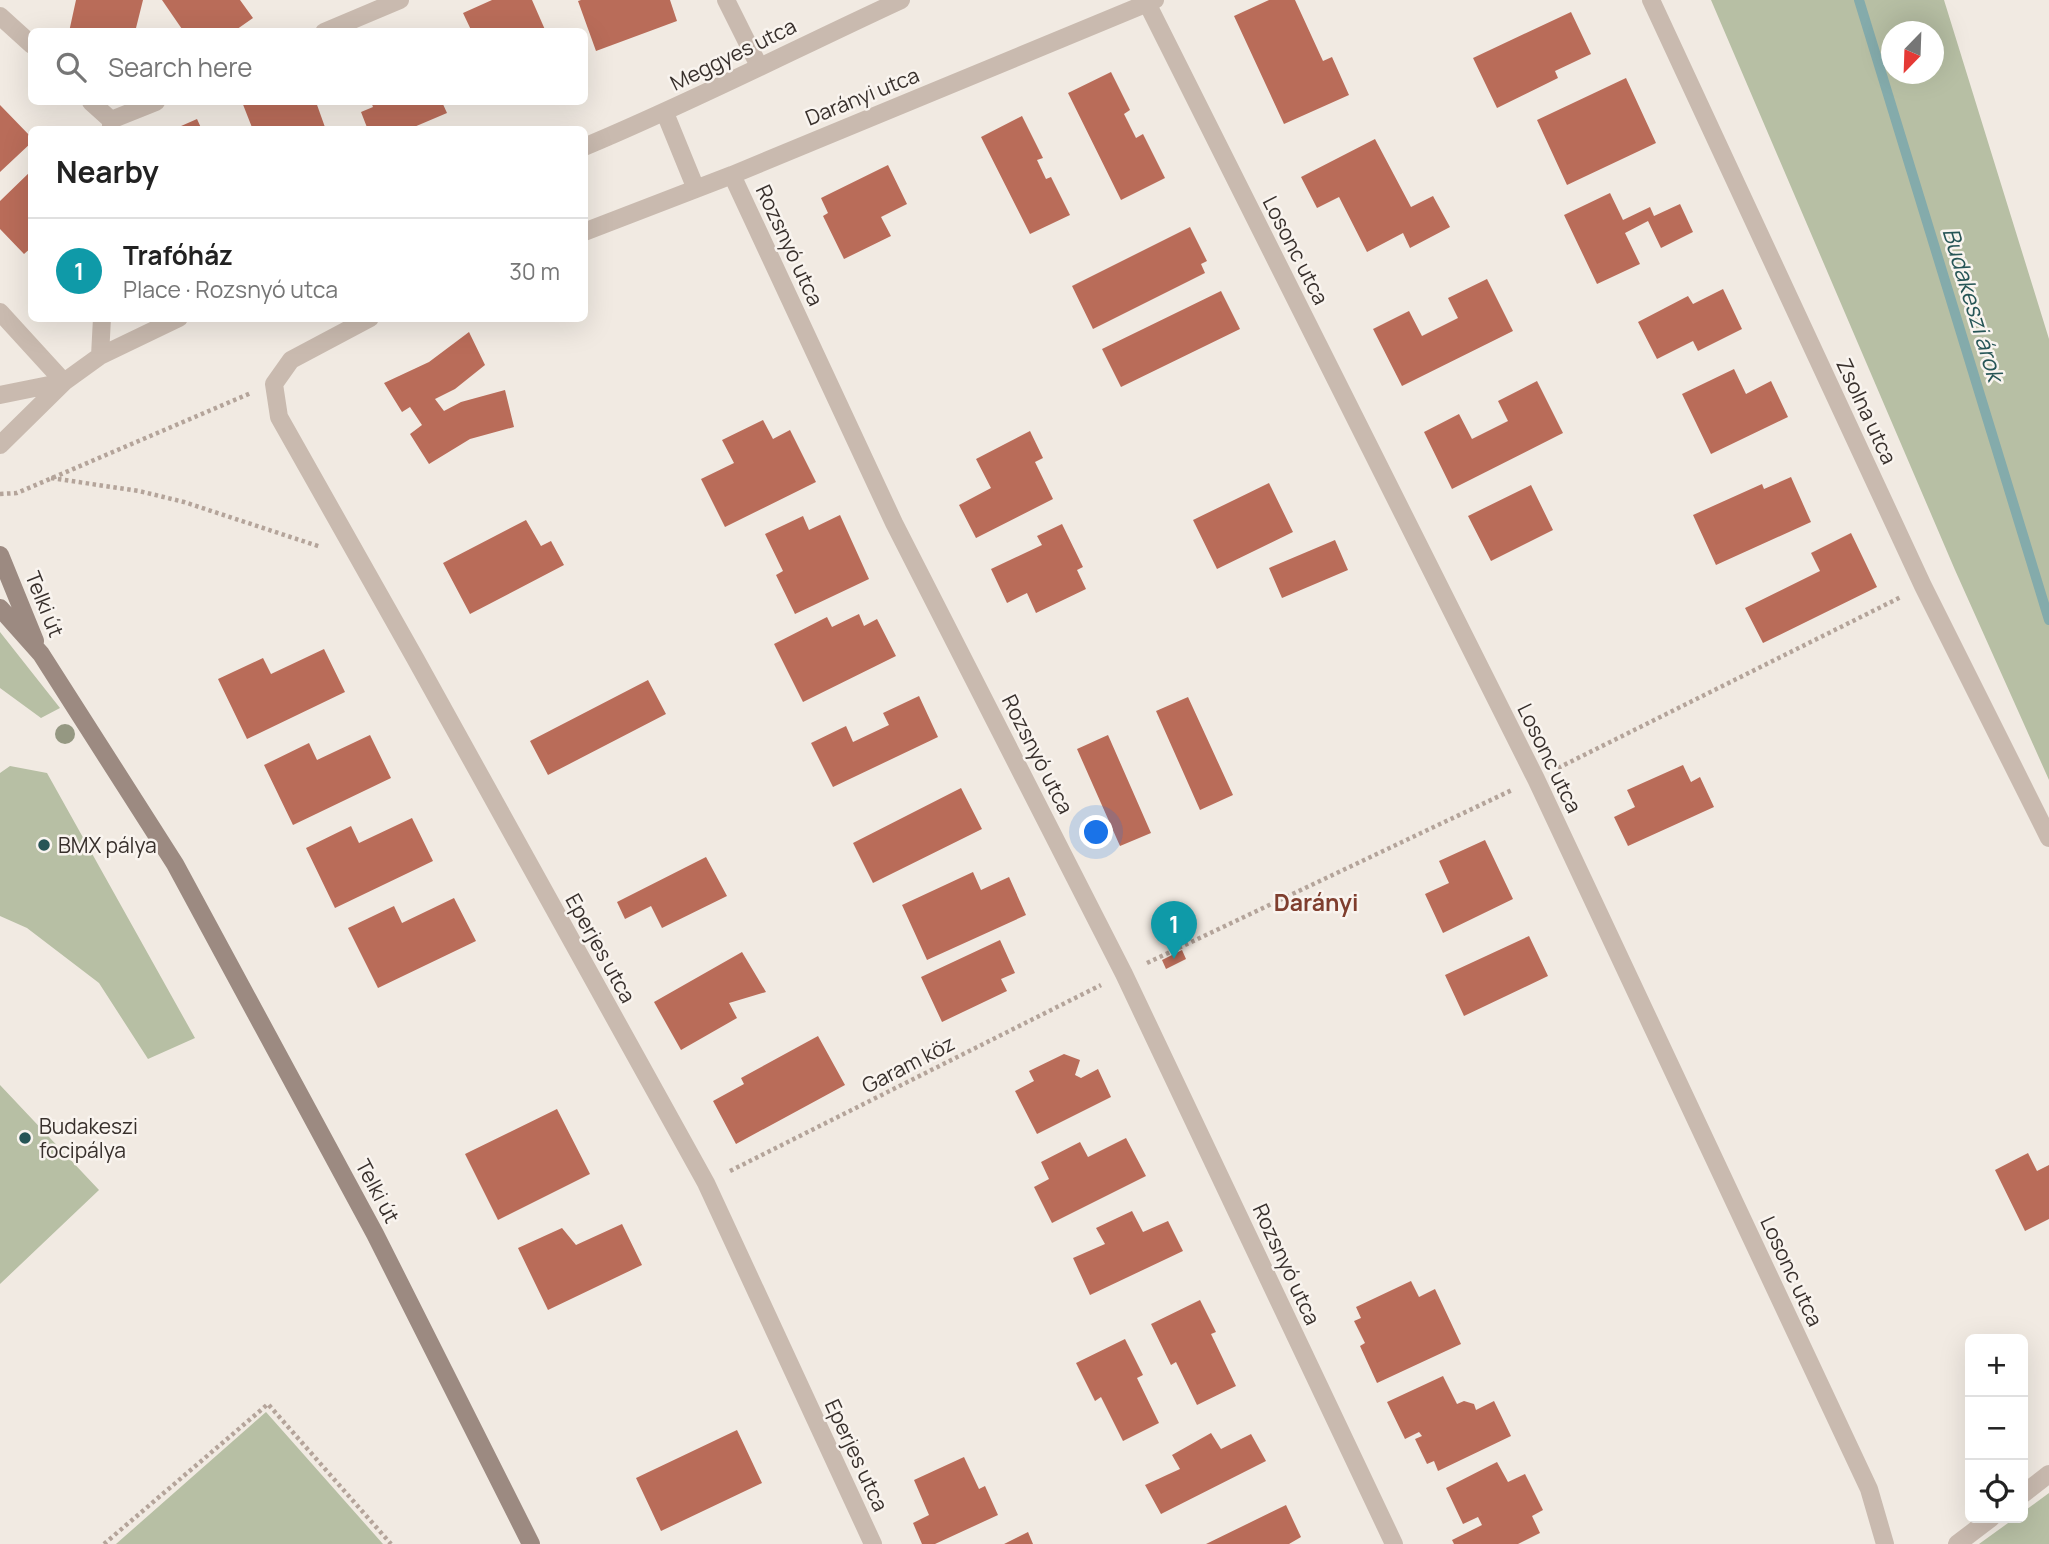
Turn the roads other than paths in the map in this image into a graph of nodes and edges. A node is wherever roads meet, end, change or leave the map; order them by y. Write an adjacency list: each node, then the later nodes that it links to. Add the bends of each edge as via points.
1 (400, 0): 7 (street)
2 (726, 0): 9 (street)
3 (901, 0): 9 (street, Meggyes utca)
4 (1651, 0): 29 (street, Zsolna utca, via 1923,586)
5 (1151, 2): 15 (street, Darányi utca); 36 (street, Losonc utca, via 1536,779 1869,1489)
6 (0, 16): 8 (street)
7 (334, 28)
8 (28, 41)
9 (759, 66): 12 (street, Meggyes utca)
10 (94, 105): 13 (street)
11 (150, 105): 13 (street)
12 (665, 113): 14 (street, Meggyes utca); 16 (street)
13 (111, 125)
14 (588, 145)
15 (732, 175): 16 (street, Darányi utca); 35 (street, Rozsnyó utca, via 894,523 1124,974)
16 (696, 189): 17 (street, Darányi utca)
17 (588, 230)
18 (0, 312): 23 (street)
19 (102, 322): 22 (street)
20 (171, 322): 22 (street)
21 (362, 322): 34 (street, Eperjes utca, via 291,360 274,384 279,417 706,1183)
22 (100, 356): 23 (street)
23 (64, 382): 24 (street); 25 (street)
24 (0, 395)
25 (0, 445)
26 (0, 555): 28 (main road, Telki út)
27 (0, 608): 28 (main road, Telki út)
28 (41, 654): 33 (main road, Telki út, via 175,864 375,1234)
29 (2049, 838)
30 (2049, 1474): 31 (street)
31 (2028, 1490)
32 (1984, 1523): 37 (street)
33 (531, 1544)
34 (873, 1544)
35 (1394, 1544)
36 (1885, 1544)
37 (1957, 1544)

